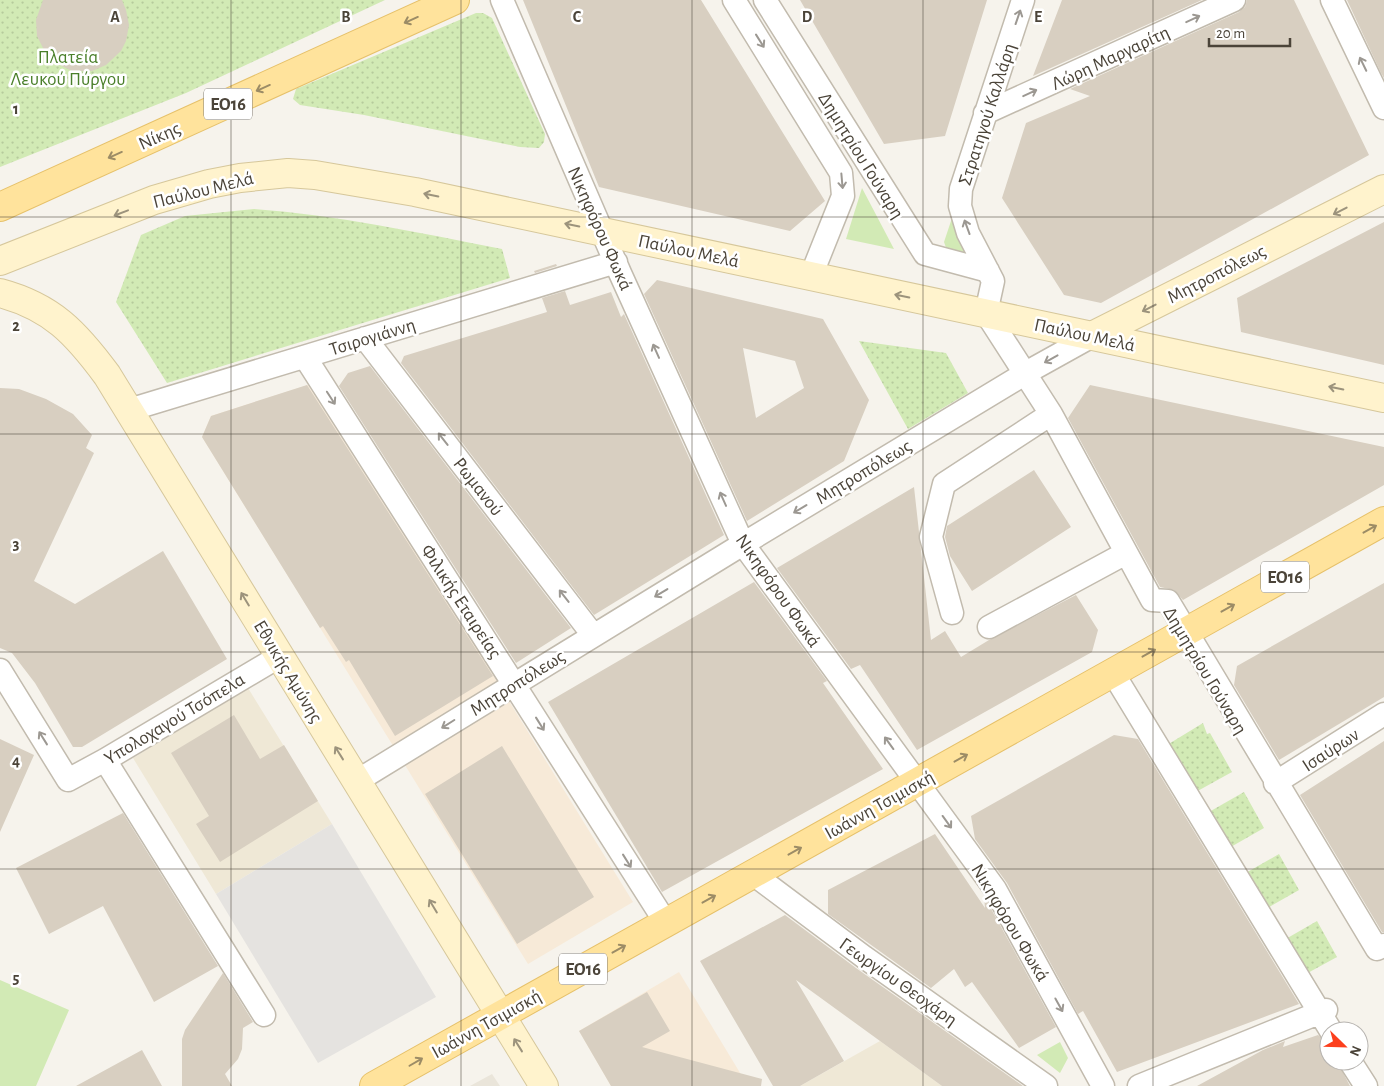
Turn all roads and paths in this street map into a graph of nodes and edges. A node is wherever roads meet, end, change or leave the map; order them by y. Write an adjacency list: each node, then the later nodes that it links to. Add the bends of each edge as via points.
1 (455, 0): 11 (main road, Νίκης / ΕΟ16, one-way to 11)
2 (502, 0): 14 (street, Νικηφόρου Φωκά)
3 (734, 0): 18 (street, Δημητρίου Γούναρη, one-way to 18, via 841,173 843,196)
4 (765, 0): 17 (street, Δημητρίου Γούναρη, via 925,254)
5 (1024, 0): 9 (street, Στρατηγού Καλλάρη, one-way to 5)
6 (1234, 0): 9 (street, Λώρη Μαργαρίτη, one-way to 6)
7 (1332, 0): 8 (street, one-way to 7)
8 (1384, 108)
9 (985, 113): 17 (street, Στρατηγού Καλλάρη, one-way to 9, via 968,232 960,206 967,164)
10 (1384, 188): 21 (main road, Μητροπόλεως, one-way to 21)
11 (35, 191): 12 (main road, Νίκης / ΕΟ16); 13 (main road)
12 (0, 207)
13 (0, 228)
14 (602, 231): 15 (main road, Παύλου Μελά, one-way to 15, via 374,184 314,175 264,174 184,191); 16 (street, Νικηφόρου Φωκά); 18 (main road, Παύλου Μελά)
15 (0, 261)
16 (616, 262): 22 (street, Τσιρογιάννη); 29 (street, Νικηφόρου Φωκά, one-way to 16)
17 (988, 271): 20 (street, Στρατηγού Καλλάρη, via 992,281)
18 (811, 276): 20 (main road, Παύλου Μελά, one-way to 18)
19 (0, 293): 26 (main road, Εθνικής Αμύνης, via 35,305 60,320 92,355)
20 (986, 313): 21 (main road, Παύλου Μελά); 24 (street, Δημητρίου Γούναρη)
21 (1094, 335): 24 (street, Μητροπόλεως, one-way to 24); 25 (main road, Παύλου Μελά, one-way to 21)
22 (365, 338): 23 (street, Τσιρογιάννη); 34 (street, Ρωμανού, one-way to 22)
23 (305, 357): 26 (street, Τσιρογιάννη); 38 (street, Φιλικής Εταιρείας, one-way to 38)
24 (1026, 373): 27 (street, Δημητρίου Γούναρη); 29 (street, Μητροπόλεως, one-way to 29)
25 (1384, 398)
26 (129, 410): 35 (main road, Εθνικής Αμύνης, one-way to 26)
27 (1051, 414): 30 (street, Δημητρίου Γούναρη); 31 (street, via 944,484 931,537)
28 (1384, 522): 33 (main road, Ιωάννη Τσιμισκή / ΕΟ16, one-way to 28)
29 (743, 544): 34 (street, Μητροπόλεως, one-way to 34); 42 (street, Νικηφόρου Φωκά, one-way to 29)
30 (1126, 553): 32 (street); 33 (street, Δημητρίου Γούναρη, via 1152,600 1168,601)
31 (952, 613)
32 (989, 626)
33 (1185, 632): 37 (main road, Ιωάννη Τσιμισκή / ΕΟ16, one-way to 33); 43 (street, Δημητρίου Γούναρη)
34 (594, 634): 38 (street, Μητροπόλεως)
35 (280, 656): 40 (street, Υπολοχαγού Τσόπελα); 41 (main road, Εθνικής Αμύνης, one-way to 35)
36 (0, 670): 40 (street, Υπολοχαγού Τσόπελα, one-way to 36, via 68,780)
37 (1113, 673): 42 (main road, Ιωάννη Τσιμισκή / ΕΟ16, one-way to 37); 49 (street)
38 (514, 682): 41 (street, Μητροπόλεως, one-way to 41); 45 (street, Φιλικής Εταιρείας, one-way to 45)
39 (1384, 714): 43 (street, Ισαύρων)
40 (106, 760): 47 (street)
41 (357, 781): 48 (main road, Εθνικής Αμύνης, one-way to 41)
42 (918, 782): 44 (main road, Ιωάννη Τσιμισκή / ΕΟ16, one-way to 42); 54 (street, Νικηφόρου Φωκά, one-way to 54, via 995,889)
43 (1275, 784): 46 (street, Δημητρίου Γούναρη, via 1377,950)
44 (753, 874): 45 (main road, Ιωάννη Τσιμισκή / ΕΟ16, one-way to 44); 53 (street, Γεωργίου Θεοχάρη)
45 (666, 923): 48 (main road, Ιωάννη Τσιμισκή / ΕΟ16, one-way to 45)
46 (1384, 945)
47 (264, 1015)
48 (499, 1015): 51 (main road, Ιωάννη Τσιμισκή / ΕΟ16, one-way to 48); 52 (main road, Εθνικής Αμύνης, one-way to 48)
49 (1325, 1018): 55 (street)
50 (1356, 1071): 56 (street)
51 (374, 1086)
52 (544, 1086)
53 (1046, 1086)
54 (1103, 1086)
55 (1139, 1086)
56 (1366, 1086)

